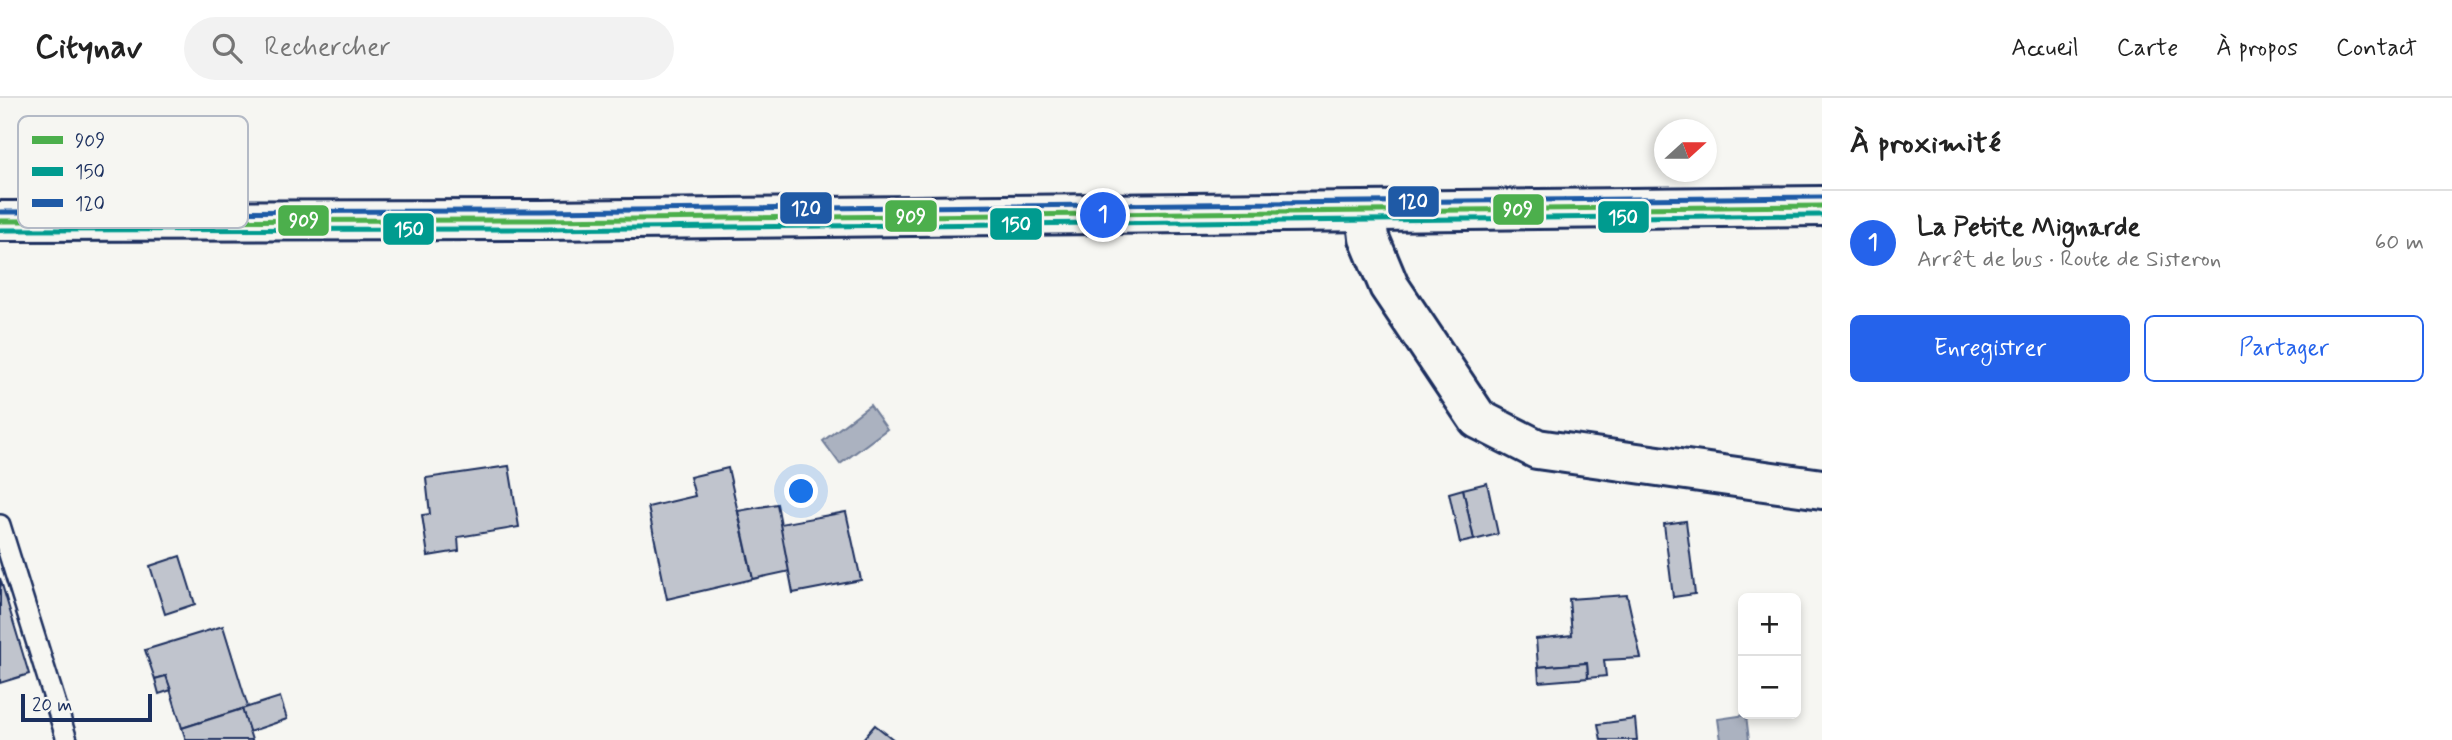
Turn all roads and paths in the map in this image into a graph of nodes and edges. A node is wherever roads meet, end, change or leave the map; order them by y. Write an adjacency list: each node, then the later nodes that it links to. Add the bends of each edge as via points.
1 (1822, 206): 2 (main road)
2 (1367, 212): 5 (main road); 6 (main road, via 1370,238 1389,286 1478,419 1537,449)
3 (0, 221): 4 (main road)
4 (18, 221)
5 (248, 221)
6 (1822, 489)
7 (0, 525): 8 (lane)
8 (67, 740)

